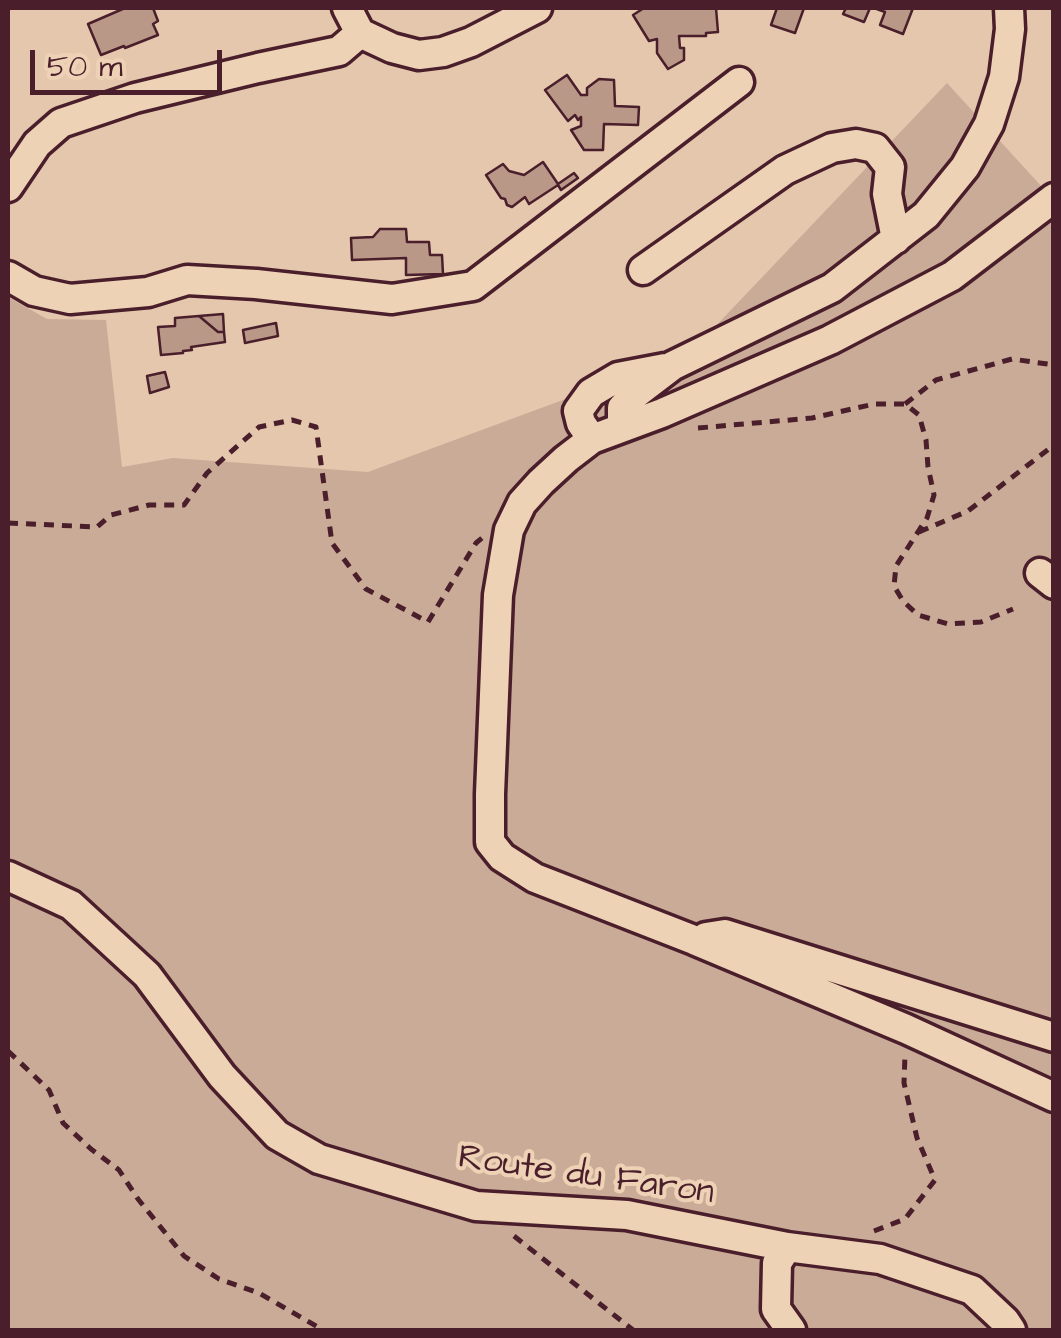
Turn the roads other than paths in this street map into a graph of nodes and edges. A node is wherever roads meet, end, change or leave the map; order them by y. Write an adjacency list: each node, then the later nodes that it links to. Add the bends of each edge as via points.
1 (347, 8): 4 (street)
2 (537, 8): 4 (street, via 443,52 420,55)
3 (1009, 8): 8 (street, via 1004,76 989,124 926,215)
4 (360, 33): 6 (street, via 339,52 135,98 61,123 37,144)
5 (739, 82): 10 (street, via 473,286 392,298 188,280 148,292 70,299)
6 (8, 188)
7 (1054, 198): 12 (street, via 952,276 830,340)
8 (896, 240): 9 (street, via 886,194 890,167 875,148 856,144 785,170); 11 (street, via 832,288)
9 (643, 270)
10 (8, 276)
11 (672, 366): 12 (street, via 622,408); 13 (street, via 618,377 591,393 578,411)
12 (625, 426): 13 (street)
13 (592, 439): 15 (street, via 540,482 508,530 498,595 490,842 535,878)
14 (8, 876): 18 (street, Route du Faron, via 70,905 148,975 222,1076 277,1135 319,1159 476,1206 627,1215)
15 (694, 940): 16 (street, via 725,934); 17 (street)
16 (1054, 1037)
17 (1054, 1098)
18 (787, 1247): 19 (street, via 776,1263 776,1308); 20 (street, Route du Faron, via 880,1259 972,1290)
19 (791, 1330)
20 (1011, 1330)

